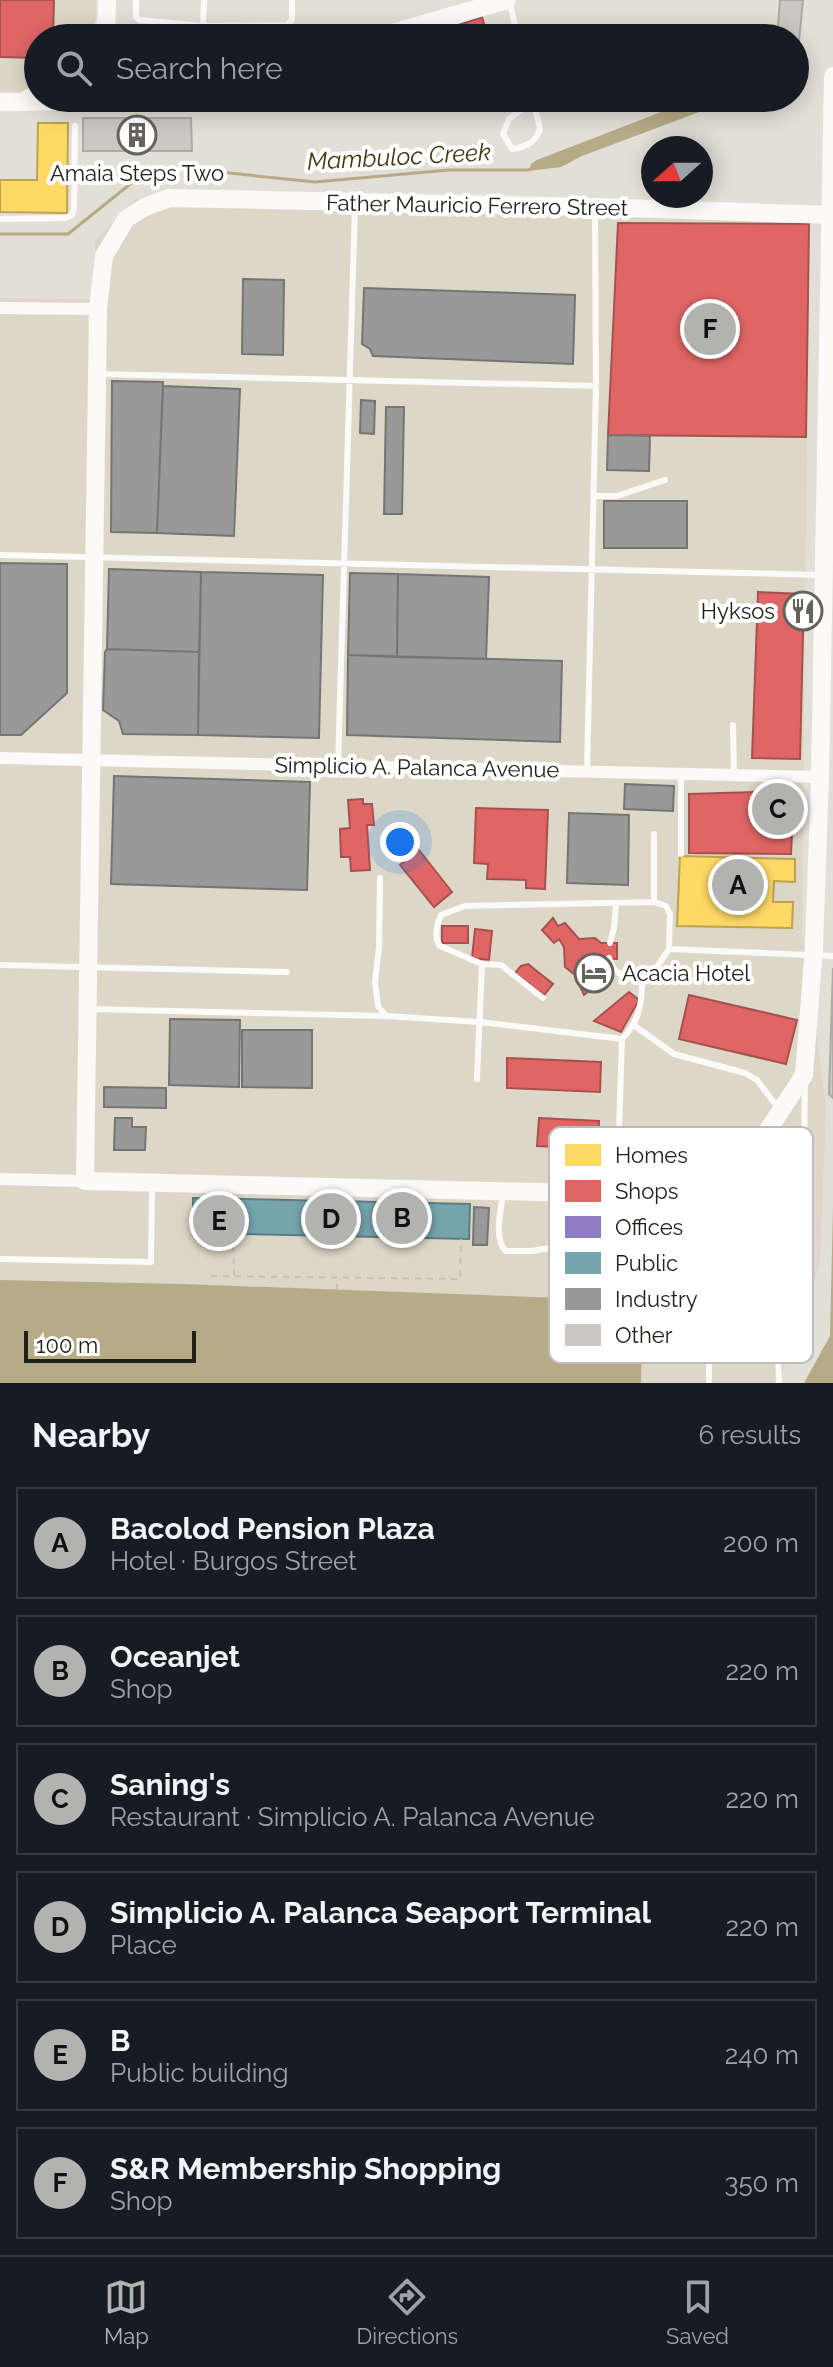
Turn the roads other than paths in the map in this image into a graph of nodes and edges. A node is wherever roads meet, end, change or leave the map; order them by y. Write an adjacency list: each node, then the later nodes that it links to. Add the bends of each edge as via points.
1 (136, 0): 8 (lane, via 139,20)
2 (204, 0): 9 (lane)
3 (292, 0): 10 (lane)
4 (508, 0): 11 (street); 12 (lane)
5 (107, 4): 6 (lane); 7 (street)
6 (98, 24)
7 (106, 24)
8 (182, 24)
9 (203, 24)
10 (289, 24)
11 (424, 24)
12 (514, 24)
13 (833, 76): 14 (street)
14 (832, 92): 19 (street)
15 (24, 93): 16 (lane)
16 (5, 101)
17 (519, 112): 18 (lane, via 506,123 503,134 512,149 528,145 539,132)
18 (535, 112)
19 (832, 117): 23 (street)
20 (75, 126): 24 (lane, via 72,215)
21 (355, 202): 22 (street, Father Mauricio Ferrero Street); 27 (street, Father Mauricio Ferrero Street, via 169,198 145,207 126,219 104,256); 29 (lane)
22 (595, 207): 23 (street, Father Mauricio Ferrero Street); 30 (lane)
23 (832, 215): 25 (street)
24 (0, 219)
25 (831, 267): 37 (street)
26 (0, 308): 27 (street)
27 (98, 309): 28 (street)
28 (97, 374): 29 (lane); 34 (street)
29 (349, 380): 30 (lane); 35 (lane)
30 (596, 386): 32 (lane)
31 (665, 480): 32 (lane, via 617,496)
32 (595, 496): 36 (lane)
33 (0, 555): 34 (lane)
34 (96, 557): 35 (lane); 40 (street)
35 (344, 563): 36 (lane); 41 (lane)
36 (593, 568): 37 (lane); 42 (lane)
37 (825, 575): 45 (street)
38 (733, 725): 44 (lane)
39 (0, 758): 40 (street, Simplicio A. Palanca Avenue)
40 (92, 759): 41 (street, Simplicio A. Palanca Avenue); 58 (street)
41 (338, 765): 42 (street, Simplicio A. Palanca Avenue)
42 (587, 771): 43 (street, Simplicio A. Palanca Avenue)
43 (681, 773): 44 (street, Simplicio A. Palanca Avenue); 47 (lane)
44 (734, 775): 45 (street, Simplicio A. Palanca Avenue)
45 (826, 777): 53 (street)
46 (654, 834): 49 (lane)
47 (681, 854)
48 (380, 878): 63 (lane, via 375,982 378,1006)
49 (654, 902): 50 (lane); 52 (lane, via 670,914)
50 (616, 903): 51 (lane); 56 (lane, via 465,906 441,915 440,946)
51 (610, 943)
52 (669, 949): 53 (lane); 60 (lane)
53 (814, 956): 54 (lane); 67 (street)
54 (833, 956)
55 (609, 958): 60 (lane, via 618,974)
56 (482, 964): 61 (lane, via 501,965); 64 (lane)
57 (0, 965): 58 (lane)
58 (88, 967): 59 (lane); 62 (street)
59 (287, 972)
60 (642, 981): 65 (lane)
61 (543, 998)
62 (87, 1009): 63 (lane); 74 (street)
63 (386, 1016): 64 (lane)
64 (480, 1022): 66 (lane); 68 (lane)
65 (635, 1026): 66 (lane); 69 (lane, via 674,1054 745,1073)
66 (622, 1039): 70 (lane)
67 (804, 1075): 69 (street); 72 (lane)
68 (477, 1079)
69 (780, 1110): 71 (street)
70 (619, 1127)
71 (770, 1127)
72 (804, 1127)
73 (0, 1179): 74 (street)
74 (85, 1181): 75 (street)
75 (152, 1182): 76 (street); 79 (lane, via 151,1262)
76 (503, 1191): 77 (street); 78 (lane, via 500,1245 506,1251)
77 (549, 1192)
78 (549, 1248)
79 (0, 1259)
80 (709, 1363): 82 (lane)
81 (778, 1363): 83 (lane)
82 (709, 1383)
83 (779, 1383)

